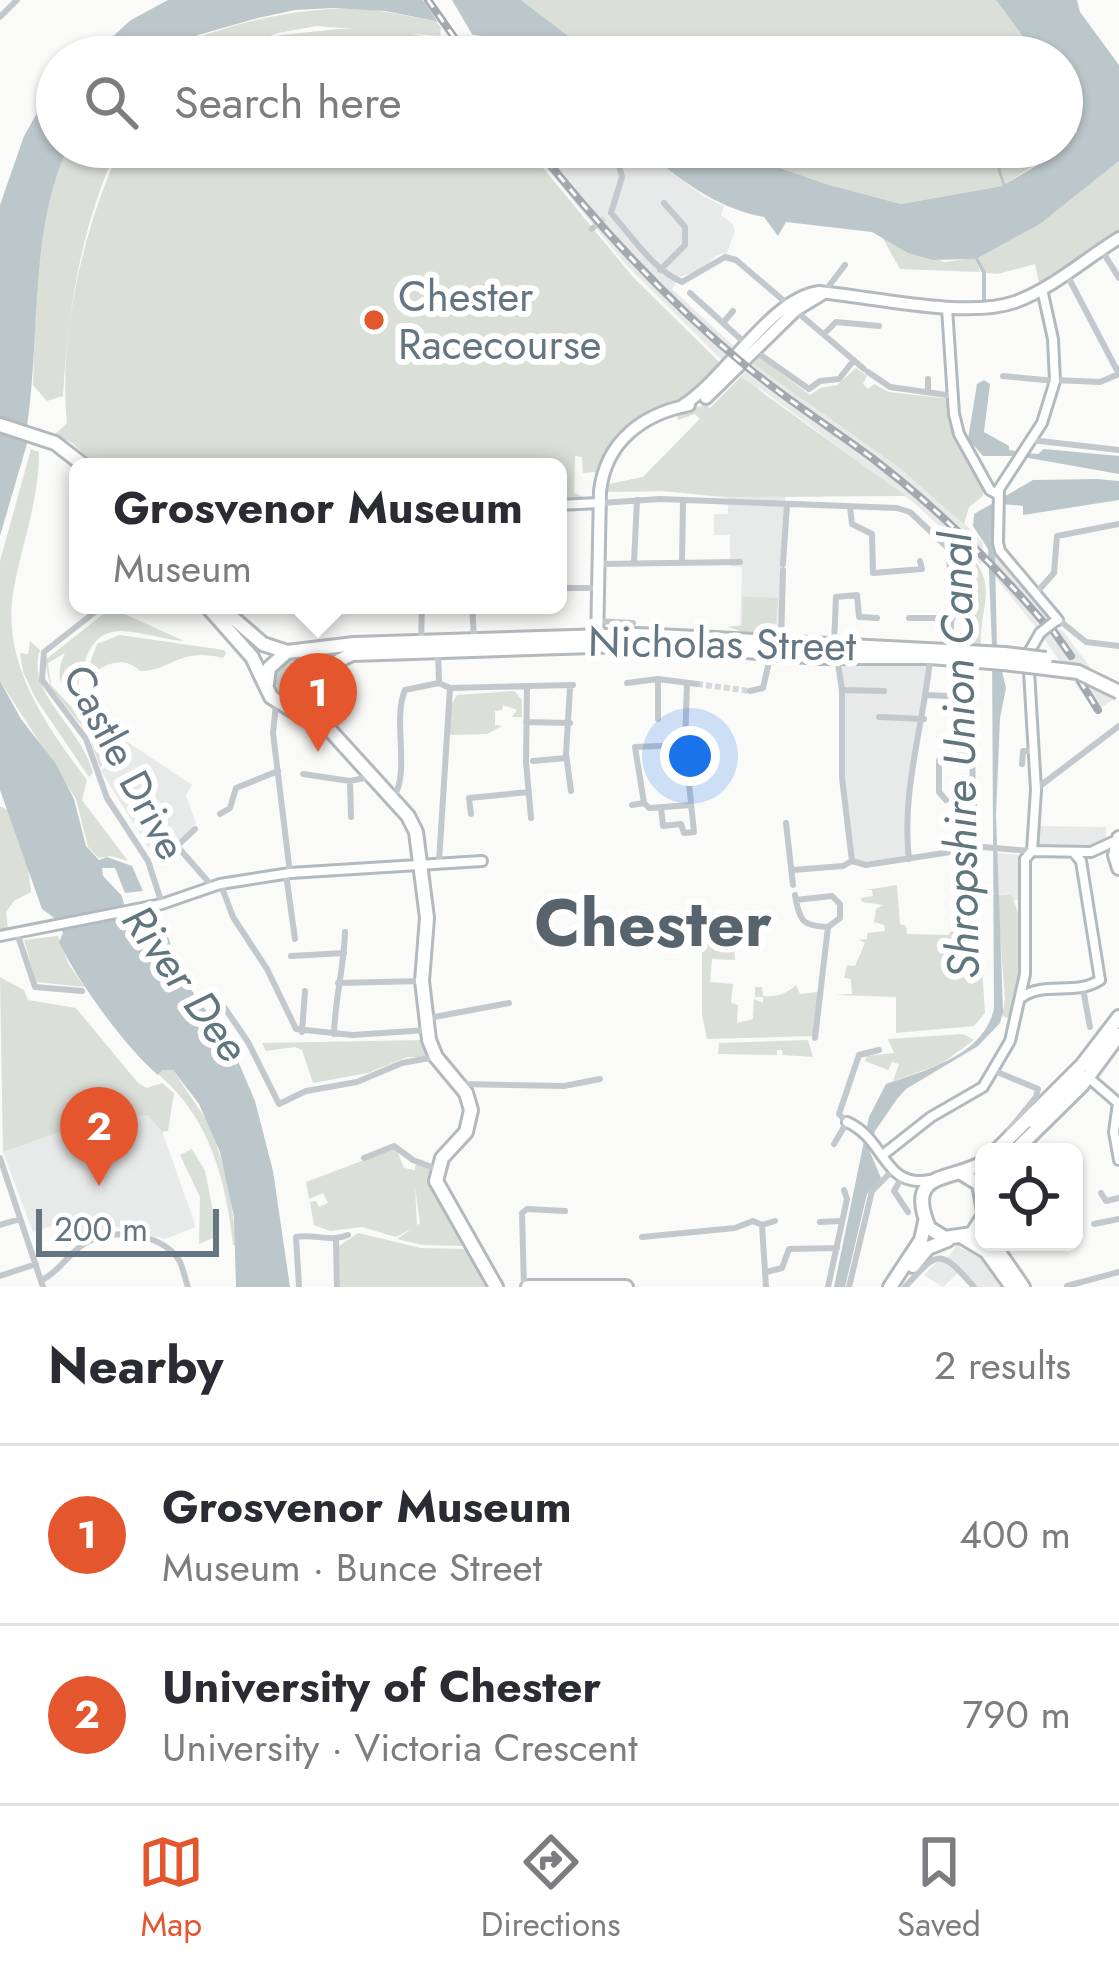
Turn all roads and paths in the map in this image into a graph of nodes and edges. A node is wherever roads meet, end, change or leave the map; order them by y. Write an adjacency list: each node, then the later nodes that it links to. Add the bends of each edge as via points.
1 (13, 1): 2 (street)
2 (0, 17)
3 (620, 168): 8 (street, via 608,215)
4 (664, 203): 8 (street, via 685,227 685,244)
5 (1119, 238): 6 (main road)
6 (1101, 249): 9 (main road); 10 (street)
7 (845, 266): 13 (street)
8 (660, 269): 14 (street, via 682,282 731,257)
9 (1066, 273): 11 (main road); 23 (street)
10 (1119, 278)
11 (1042, 289): 15 (main road, via 985,309); 26 (street)
12 (690, 293): 17 (street)
13 (824, 293): 14 (main road); 15 (main road)
14 (793, 307): 19 (street); 20 (main road)
15 (947, 307): 29 (street)
16 (733, 311): 17 (street)
17 (723, 323): 20 (street)
18 (879, 326): 19 (street, via 836,322)
19 (824, 334): 21 (street)
20 (755, 351): 21 (street, via 808,389 839,379); 35 (main road, via 705,399 647,418 628,433 610,455)
21 (854, 360): 22 (street)
22 (869, 373): 27 (street); 28 (street, via 890,387)
23 (1119, 374): 26 (street)
24 (1003, 376): 26 (street)
25 (928, 379): 28 (street)
26 (1054, 381): 31 (street, via 1051,404)
27 (867, 385)
28 (928, 392): 29 (street)
29 (954, 396): 34 (street, via 959,434)
30 (0, 424): 33 (highway)
31 (1028, 444): 32 (street); 34 (street)
32 (1119, 450)
33 (74, 458)
34 (997, 496): 49 (street, via 1000,551)
35 (600, 497): 36 (street); 38 (street); 45 (main road)
36 (637, 500): 37 (street); 42 (street)
37 (682, 502): 39 (street); 43 (street)
38 (567, 503)
39 (787, 505): 40 (street); 66 (street)
40 (850, 507): 46 (street, via 852,524 872,534 873,573); 57 (street, via 904,509 943,542)
41 (1119, 524): 49 (street, via 1057,536 1054,573)
42 (634, 562): 43 (street); 45 (street)
43 (682, 562): 44 (street)
44 (740, 562)
45 (600, 563): 48 (main road)
46 (922, 569)
47 (567, 588): 48 (street)
48 (600, 588): 58 (main road)
49 (1037, 592): 59 (street)
50 (93, 614): 138 (street, Castle Drive, via 44,652 42,680 86,739 107,798 148,861)
51 (214, 614): 76 (highway)
52 (228, 614): 68 (highway, via 262,644)
53 (422, 614): 63 (street)
54 (472, 614): 62 (street)
55 (877, 618): 69 (street, via 859,617 857,595 836,597)
56 (909, 618): 57 (street)
57 (953, 618): 67 (street)
58 (598, 621): 60 (street); 61 (main road)
59 (1056, 621): 64 (street, via 1086,642); 97 (street, bridge, via 1028,654)
60 (633, 623)
61 (601, 640): 62 (highway, Nicholas Street); 65 (highway, Nicholas Street); 66 (highway, Nicholas Street)
62 (474, 642): 65 (highway, Nicholas Street)
63 (421, 643): 65 (highway, Nicholas Street); 68 (highway, Nicholas Street)
64 (1119, 646)
65 (438, 647): 73 (street); 81 (highway, Nicholas Street, via 352,654 338,662)
66 (774, 647): 69 (highway, Nicholas Street); 82 (street, via 763,688)
67 (949, 650): 70 (highway); 71 (highway)
68 (291, 651): 76 (highway, via 273,661); 81 (highway, via 318,660)
69 (836, 651): 70 (highway, Nicholas Street); 84 (street)
70 (932, 652): 71 (highway); 85 (street)
71 (971, 656): 80 (highway, bridge, via 1070,662)
72 (658, 679): 74 (street); 75 (street); 89 (street)
73 (439, 682): 78 (street); 109 (street, via 403,694 400,788)
74 (627, 683)
75 (687, 683): 77 (street); 96 (street)
76 (267, 684): 86 (highway)
77 (698, 685)
78 (450, 688): 79 (street); 130 (street)
79 (527, 688): 91 (street); 92 (street, via 572,686)
80 (1119, 688)
81 (324, 690): 87 (highway); 95 (highway)
82 (750, 691)
83 (884, 691): 84 (street)
84 (842, 693): 129 (street)
85 (926, 694): 90 (street); 98 (street, via 969,697)
86 (276, 702): 87 (highway); 93 (street)
87 (298, 709): 93 (street); 95 (highway)
88 (879, 717): 90 (street)
89 (658, 719)
90 (924, 719): 126 (street, via 907,800)
91 (526, 722): 92 (street); 108 (street)
92 (570, 723): 99 (street)
93 (274, 724): 102 (street)
94 (1119, 726): 106 (street)
95 (328, 728): 104 (highway)
96 (685, 745): 111 (street, via 637,746); 113 (street)
97 (1031, 751): 101 (street, via 1023,752); 106 (street)
98 (971, 756): 110 (street, via 940,759 937,795); 122 (street)
99 (566, 758): 100 (street); 107 (street)
100 (533, 761)
101 (1022, 764)
102 (278, 773): 115 (street, via 236,788); 134 (street)
103 (302, 774): 105 (street)
104 (372, 777): 105 (street); 109 (highway)
105 (350, 781): 117 (street)
106 (1036, 790): 124 (street)
107 (571, 791)
108 (529, 792): 116 (street, via 469,798); 118 (street)
109 (392, 799): 131 (highway, via 415,826)
110 (946, 800)
111 (644, 803): 112 (street); 114 (street)
112 (632, 805)
113 (692, 805): 114 (street); 114 (street, via 696,828 686,833 681,824 663,826)
114 (661, 807)
115 (220, 814)
116 (470, 814)
117 (350, 818)
118 (531, 818)
119 (786, 823): 133 (street)
120 (195, 829): 136 (street, via 177,846)
121 (1118, 839): 125 (street); 132 (highway)
122 (979, 848): 123 (street); 126 (street)
123 (1017, 848): 124 (street); 127 (street)
124 (1032, 850): 125 (street); 127 (street)
125 (1074, 853): 135 (street)
126 (909, 859): 129 (street)
127 (1025, 859): 146 (street)
128 (482, 861): 130 (street)
129 (852, 861): 133 (street)
130 (440, 862): 131 (street)
131 (418, 863): 134 (street); 147 (highway, via 427,918)
132 (1118, 865): 135 (street, via 1101,855 1088,859)
133 (793, 870): 137 (street)
134 (288, 874): 136 (street); 143 (street)
135 (1084, 875): 149 (street, via 1100,980)
136 (216, 885): 138 (street); 158 (street)
137 (793, 885)
138 (157, 905): 141 (street)
139 (828, 927): 139 (street, via 841,914 834,897 795,898 801,921); 161 (street)
140 (344, 932): 144 (street)
141 (17, 933): 142 (street); 151 (street, via 35,987)
142 (0, 936)
143 (295, 939)
144 (344, 952): 145 (street); 148 (street)
145 (291, 956)
146 (1025, 974): 150 (street); 150 (street)
147 (422, 981): 148 (street); 156 (highway)
148 (338, 983): 159 (street)
149 (1083, 989): 150 (street); 157 (street)
150 (1031, 990): 164 (street)
151 (82, 991)
152 (305, 992): 158 (street)
153 (223, 1003): 163 (street, via 279,1104)
154 (509, 1003): 156 (street)
155 (1119, 1017): 165 (highway)
156 (427, 1024): 159 (street); 163 (highway)
157 (1090, 1027)
158 (302, 1031): 159 (street)
159 (334, 1034)
160 (1119, 1035): 165 (highway)
161 (815, 1038)
162 (879, 1050): 169 (street, via 853,1065)
163 (436, 1057): 167 (highway)
164 (995, 1071): 170 (street, via 1038,1089); 173 (street, via 983,1088)
165 (1085, 1075): 168 (street); 171 (highway)
166 (601, 1079): 167 (street)
167 (466, 1086): 178 (highway, via 466,1132)
168 (1119, 1108): 176 (street)
169 (843, 1118): 172 (street); 173 (street)
170 (1006, 1143)
171 (1009, 1143)
172 (834, 1144)
173 (884, 1154): 179 (street)
174 (0, 1158): 189 (street)
175 (364, 1158): 178 (street, via 394,1146)
176 (1119, 1160)
177 (975, 1166): 180 (highway)
178 (437, 1169): 215 (highway, via 438,1189)
179 (892, 1171): 181 (street); 220 (street, via 872,1191)
180 (960, 1172): 182 (highway); 183 (highway)
181 (902, 1179): 183 (street); 188 (street, via 894,1191)
182 (975, 1179)
183 (932, 1180): 194 (highway, via 922,1196)
184 (844, 1190): 192 (street)
185 (1101, 1193): 186 (street, via 1106,1201)
186 (1119, 1198)
187 (566, 1210): 216 (street, via 522,1213)
188 (908, 1212)
189 (20, 1219): 196 (street); 205 (street)
190 (1119, 1219): 195 (street)
191 (775, 1221): 197 (street)
192 (842, 1221): 193 (street); 203 (street)
193 (820, 1222)
194 (925, 1222): 201 (highway); 221 (highway)
195 (1094, 1224)
196 (0, 1225)
197 (762, 1226): 200 (street); 206 (street)
198 (975, 1230): 201 (highway)
199 (348, 1235): 202 (street)
200 (642, 1237)
201 (957, 1239): 222 (highway, via 928,1248); 224 (highway, via 986,1251)
202 (336, 1240): 213 (street, via 296,1237); 214 (street)
203 (837, 1248): 206 (street, via 788,1249 782,1268); 219 (street)
204 (998, 1251): 225 (highway)
205 (37, 1264): 208 (street); 209 (street)
206 (766, 1272): 218 (street)
207 (1119, 1272): 211 (street)
208 (0, 1276)
209 (43, 1284): 212 (street, via 98,1236 118,1233 182,1257)
210 (626, 1286): 217 (highway)
211 (1067, 1286)
212 (188, 1287)
213 (299, 1287)
214 (338, 1287)
215 (496, 1287)
216 (526, 1287): 217 (highway)
217 (560, 1287)
218 (766, 1287)
219 (828, 1287)
220 (849, 1287)
221 (890, 1287)
222 (905, 1287): 223 (street, via 936,1258)
223 (974, 1287)
224 (1012, 1287)
225 (1023, 1287)

